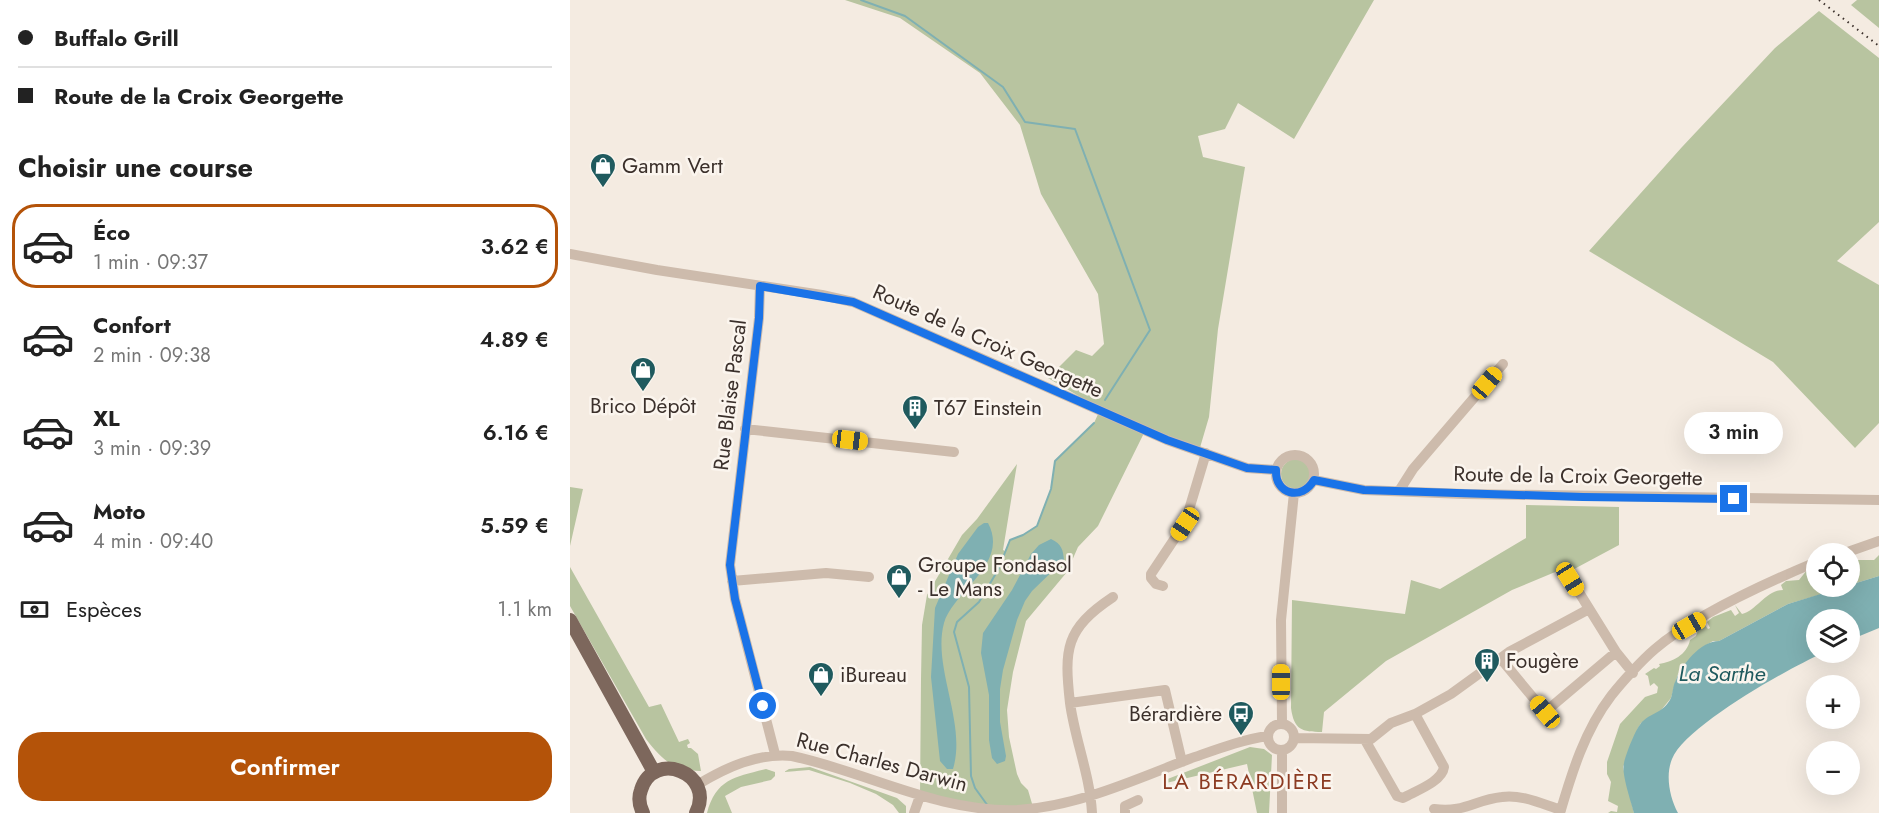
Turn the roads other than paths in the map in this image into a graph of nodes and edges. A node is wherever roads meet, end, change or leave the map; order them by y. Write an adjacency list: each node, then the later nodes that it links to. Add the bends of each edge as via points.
1 (570, 254): 2 (street, Route de la Croix Georgette)
2 (760, 286): 4 (street, Rue Blaise Pascal); 6 (street, Route de la Croix Georgette, via 853,302 1103,413)
3 (1503, 364): 9 (street, via 1413,469)
4 (745, 429): 5 (street); 17 (street, Rue Blaise Pascal, via 730,565)
5 (954, 452)
6 (1206, 453): 7 (street, Route de la Croix Georgette, via 1247,468); 18 (street, via 1185,524 1151,574 1153,582)
7 (1276, 470): 8 (street, via 1283,459 1299,454 1314,467); 10 (street, via 1278,483)
8 (1314, 480): 9 (street, Route de la Croix Georgette, via 1364,490); 10 (street, via 1306,490)
9 (1399, 491): 11 (street, Route de la Croix Georgette)
10 (1294, 493): 27 (street, via 1281,620)
11 (1879, 500)
12 (1879, 541): 13 (street)
13 (1860, 548)
14 (1806, 566): 24 (street, via 1689,626 1654,649)
15 (1567, 573): 20 (street)
16 (869, 577): 17 (street, via 826,573)
17 (732, 580): 32 (street, Rue Blaise Pascal)
18 (1163, 586)
19 (1113, 597): 25 (street, via 1092,610 1078,625 1069,644 1066,670)
20 (1589, 609): 22 (street); 23 (street)
21 (570, 620): 34 (main road)
22 (1616, 652): 23 (street, via 1545,712); 24 (street)
23 (1501, 659): 26 (street)
24 (1633, 673): 40 (street, via 1611,696 1592,728 1578,755)
25 (1070, 703): 33 (street, via 1165,690); 36 (street)
26 (1414, 714): 30 (street); 30 (street, via 1444,766 1435,780 1403,798 1397,796)
27 (1282, 723): 28 (street, via 1271,728); 29 (street, via 1290,726)
28 (1268, 736): 31 (street, via 1273,747); 33 (street, Rue Charles Darwin)
29 (1295, 738): 30 (street); 31 (street, via 1291,746)
30 (1365, 740)
31 (1282, 750): 46 (street)
32 (775, 754): 35 (street, Rue Charles Darwin, via 728,767); 37 (street, Rue Charles Darwin, via 806,759)
33 (1182, 762): 36 (street, Rue Charles Darwin)
34 (654, 772): 35 (main road, via 666,768 680,770); 41 (main road, via 641,787)
35 (697, 785): 42 (main road, via 700,798)
36 (1091, 795): 37 (street, Rue Charles Darwin, via 998,810); 44 (street)
37 (920, 796): 43 (street)
38 (1138, 800): 45 (street, via 1125,806)
39 (1434, 809): 40 (street, via 1449,813 1504,796 1520,797)
40 (1560, 811)
41 (643, 813)
42 (696, 813)
43 (914, 813)
44 (1092, 813)
45 (1125, 813)
46 (1282, 813)

